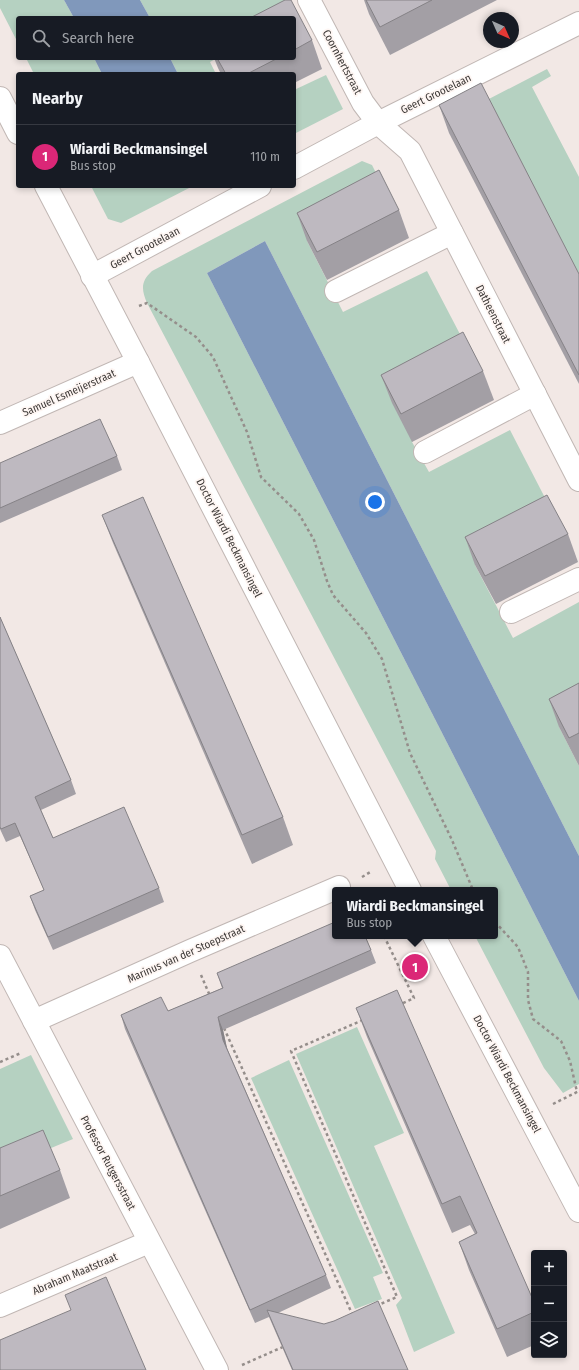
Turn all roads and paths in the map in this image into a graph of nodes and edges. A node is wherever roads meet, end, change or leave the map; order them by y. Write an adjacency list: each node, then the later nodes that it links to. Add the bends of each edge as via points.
1 (309, 0): 4 (street, Coornhertstraat, via 363,103)
2 (579, 23): 4 (street, Geert Grootelaan)
3 (0, 98): 5 (street)
4 (378, 123): 6 (street, Geert Grootelaan); 9 (street, Datheenstraat, via 410,151)
5 (16, 129)
6 (296, 167)
7 (47, 188): 10 (street, Doctor Wiardi Beckmansingel)
8 (256, 188): 10 (street, Geert Grootelaan)
9 (452, 233): 11 (street); 14 (street, Datheenstraat)
10 (92, 276): 12 (street, Doctor Wiardi Beckmansingel)
11 (336, 291)
12 (115, 318): 13 (street, Doctor Wiardi Beckmansingel); 21 (path, via 147,303 196,337 214,357 247,432 261,477 299,514 314,540 333,594 366,632 382,659 410,753 452,840)
13 (138, 362): 15 (street, Samuel Esmeijerstraat); 20 (street, Doctor Wiardi Beckmansingel)
14 (535, 394): 16 (street); 17 (street, Datheenstraat)
15 (0, 423)
16 (425, 452)
17 (579, 480)
18 (579, 578): 19 (street)
19 (511, 612)
20 (408, 887)
21 (471, 887)
22 (332, 890): 26 (street, Marinus van der Stoepstraat)
23 (498, 925): 33 (path, via 518,947 528,972 528,1000 533,1019 561,1041 570,1061)
24 (385, 939): 29 (path, via 414,998)
25 (436, 939): 34 (street, Doctor Wiardi Beckmansingel)
26 (190, 951): 28 (path); 31 (street, Marinus van der Stoepstraat)
27 (0, 956): 31 (street, Professor Rutgersstraat)
28 (213, 1002)
29 (400, 1004)
30 (363, 1020): 37 (path, via 291,1051 397,1297)
31 (34, 1021): 35 (street, Professor Rutgersstraat)
32 (223, 1024): 38 (path, via 353,1316)
33 (577, 1092)
34 (579, 1211)
35 (149, 1242): 36 (street, Abraham Maatstraat); 40 (street, Professor Rutgersstraat)
36 (0, 1306)
37 (375, 1307)
38 (360, 1313)
39 (288, 1345): 40 (path)
40 (227, 1368)

